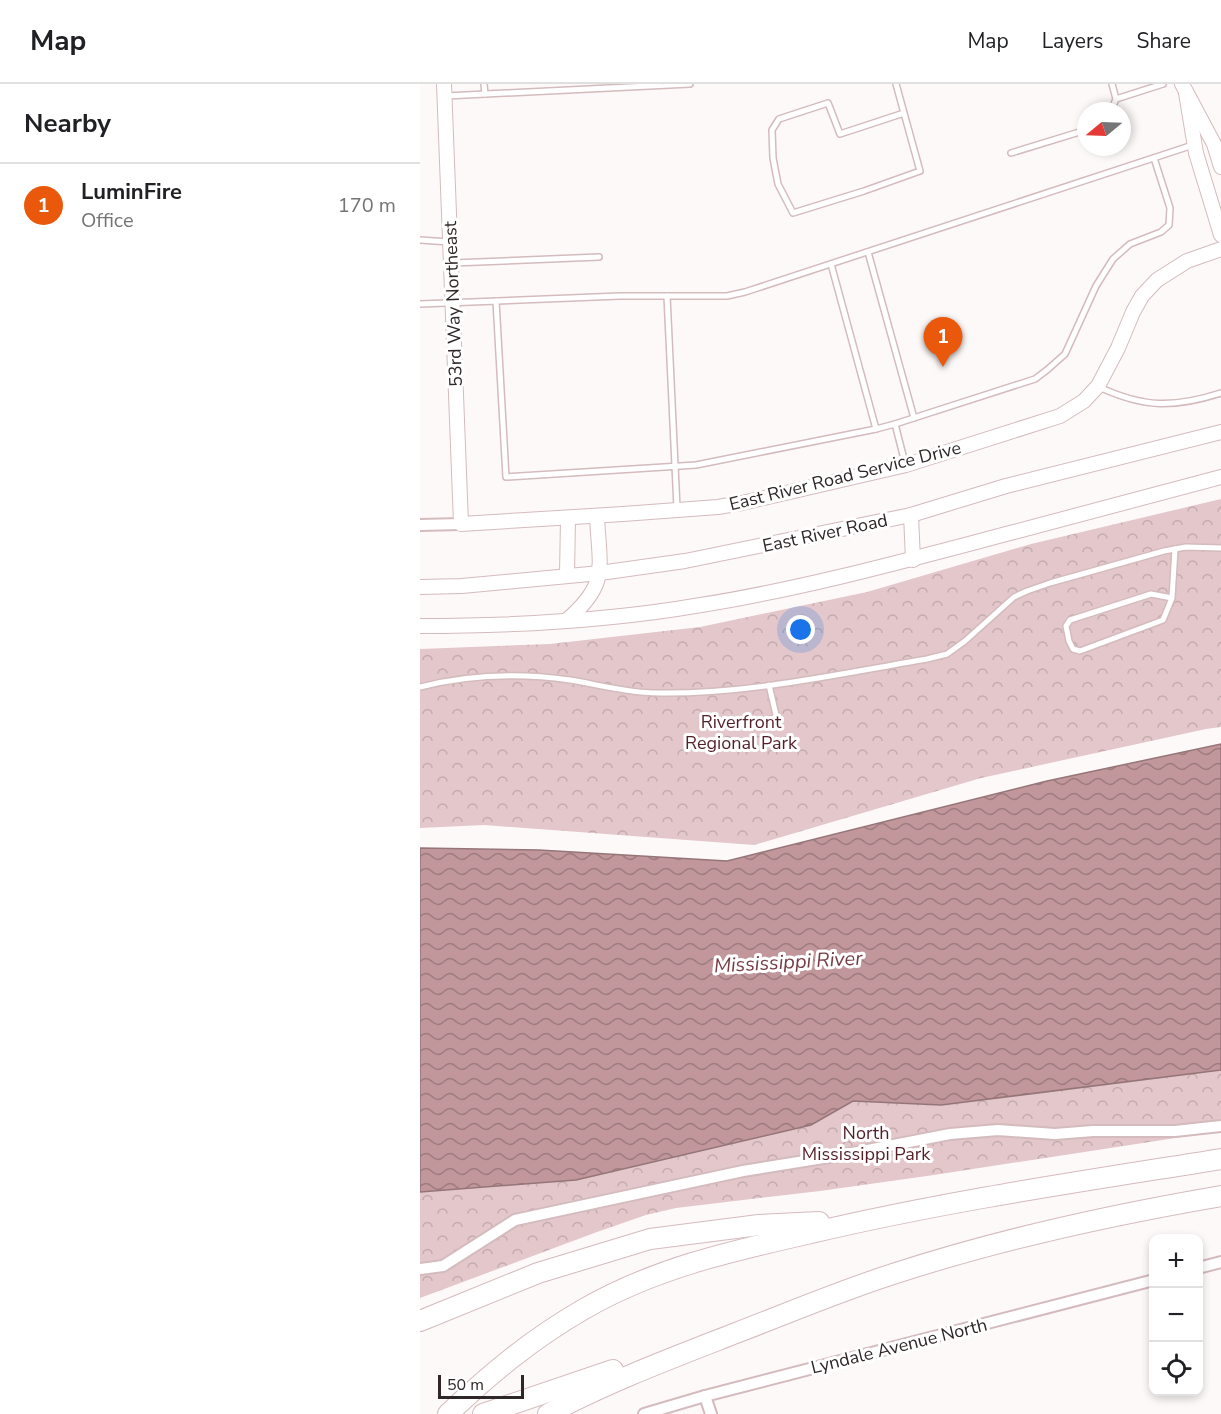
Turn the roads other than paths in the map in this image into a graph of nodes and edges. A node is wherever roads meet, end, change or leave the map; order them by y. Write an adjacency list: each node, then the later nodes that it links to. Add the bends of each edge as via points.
1 (484, 84): 9 (lane)
2 (690, 84): 6 (lane)
3 (896, 84): 12 (lane)
4 (1112, 84): 10 (lane)
5 (1163, 84): 10 (lane)
6 (617, 86): 9 (lane)
7 (1184, 89): 14 (street); 17 (street, via 1214,144)
8 (444, 90): 9 (lane); 20 (street, 53rd Way Northeast)
9 (485, 94)
10 (1116, 99): 11 (lane)
11 (1115, 102)
12 (904, 113): 12 (lane, via 920,171 794,213 778,184 773,159 772,130 779,119 828,103 840,134)
13 (1077, 133): 15 (lane)
14 (1194, 144): 16 (lane); 18 (street)
15 (1011, 153)
16 (1154, 158): 22 (lane); 32 (lane, via 1170,208 1169,225 1130,244 1113,259 1065,354 1035,379)
17 (1221, 167)
18 (1221, 235)
19 (420, 240): 20 (lane)
20 (450, 242): 24 (street, 53rd Way Northeast)
21 (1221, 249): 30 (street, East River Road Service Drive, via 1171,270 1142,296)
22 (868, 252): 25 (lane); 32 (lane)
23 (599, 257): 24 (lane)
24 (451, 263): 28 (street, 53rd Way Northeast)
25 (831, 264): 26 (lane, via 727,296); 34 (lane)
26 (667, 296): 27 (lane); 36 (lane)
27 (496, 301): 28 (lane); 36 (lane, via 506,477)
28 (453, 302): 29 (lane); 43 (street, 53rd Way Northeast)
29 (420, 304)
30 (1098, 386): 31 (lane, via 1122,398 1154,404); 37 (street, East River Road Service Drive, via 1084,401 1060,416)
31 (1221, 393)
32 (914, 418): 33 (lane)
33 (895, 424): 34 (lane); 37 (lane)
34 (876, 429): 36 (lane, via 696,465)
35 (1221, 432): 40 (street, East River Road, via 1006,486)
36 (676, 465): 39 (lane)
37 (906, 465): 39 (street, East River Road Service Drive, via 742,503)
38 (1221, 477): 47 (street)
39 (677, 510): 41 (street, East River Road Service Drive)
40 (911, 515): 47 (street); 48 (street, East River Road, via 685,561)
41 (597, 516): 42 (street, East River Road Service Drive); 48 (street)
42 (568, 518): 43 (street, East River Road Service Drive); 49 (street)
43 (461, 524): 44 (street, East River Road Service Drive)
44 (420, 525)
45 (1221, 548): 46 (lane)
46 (1175, 549): 51 (lane); 54 (lane, via 1050,583 1014,597 947,654)
47 (913, 560): 52 (street, via 701,605)
48 (600, 573): 49 (street, East River Road); 52 (street, via 585,605)
49 (567, 575): 50 (street, East River Road)
50 (420, 587)
51 (1173, 598): 51 (lane, via 1151,594 1070,620 1066,626 1069,641 1073,649 1080,651 1163,620)
52 (567, 620): 53 (street)
53 (420, 626)
54 (769, 684): 55 (lane, via 709,692 658,693 546,678 496,677); 56 (lane, via 774,719)
55 (420, 687)
56 (742, 723)
57 (1221, 1126): 64 (street, via 1175,1131 1054,1134 998,1130 950,1134 743,1171 516,1220 443,1266)
58 (1221, 1159): 60 (highway, via 1058,1184)
59 (1221, 1196): 66 (highway, via 991,1245 892,1274)
60 (861, 1221): 61 (highway, via 791,1223); 70 (highway, via 721,1253 640,1282 584,1309 536,1339 489,1374)
61 (694, 1234): 67 (highway, via 650,1239 579,1259); 68 (highway, via 549,1275)
62 (1221, 1262): 63 (street)
63 (1203, 1267)
64 (420, 1269)
65 (1149, 1281): 69 (street, Lyndale Avenue North)
66 (784, 1314): 71 (highway); 72 (highway, via 604,1386)
67 (420, 1321)
68 (420, 1336)
69 (705, 1396): 73 (street, Lyndale Avenue North); 74 (street)
70 (448, 1414)
71 (483, 1414)
72 (548, 1414)
73 (644, 1414)
74 (711, 1414)

